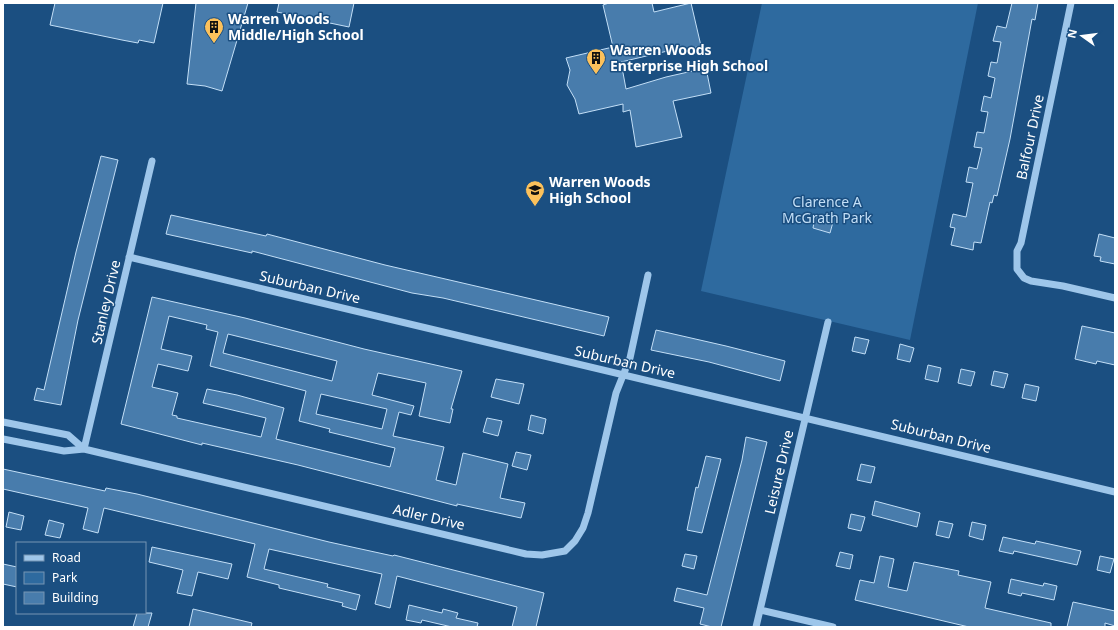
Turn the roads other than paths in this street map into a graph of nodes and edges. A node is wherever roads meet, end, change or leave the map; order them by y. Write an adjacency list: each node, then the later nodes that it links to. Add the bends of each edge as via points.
1 (1071, 3): 5 (street, Balfour Drive, via 1022,243 1017,251 1016,269 1031,281)
2 (152, 161): 3 (street, Stanley Drive)
3 (130, 257): 7 (street, Suburban Drive); 11 (street, Stanley Drive)
4 (648, 275): 7 (street, Adler Drive, via 630,358)
5 (1115, 298)
6 (828, 322): 8 (street, Leisure Drive)
7 (623, 375): 8 (street, Suburban Drive); 11 (street, Adler Drive, via 616,393 583,528 565,551 553,554 526,554)
8 (806, 418): 12 (street, Suburban Drive); 13 (street, Leisure Drive)
9 (3, 422): 11 (street, via 68,435)
10 (3, 439): 11 (street, Adler Drive, via 64,451)
11 (84, 449)
12 (1115, 492)
13 (760, 610): 14 (street, Leisure Drive); 15 (street)
14 (756, 627)
15 (833, 627)

